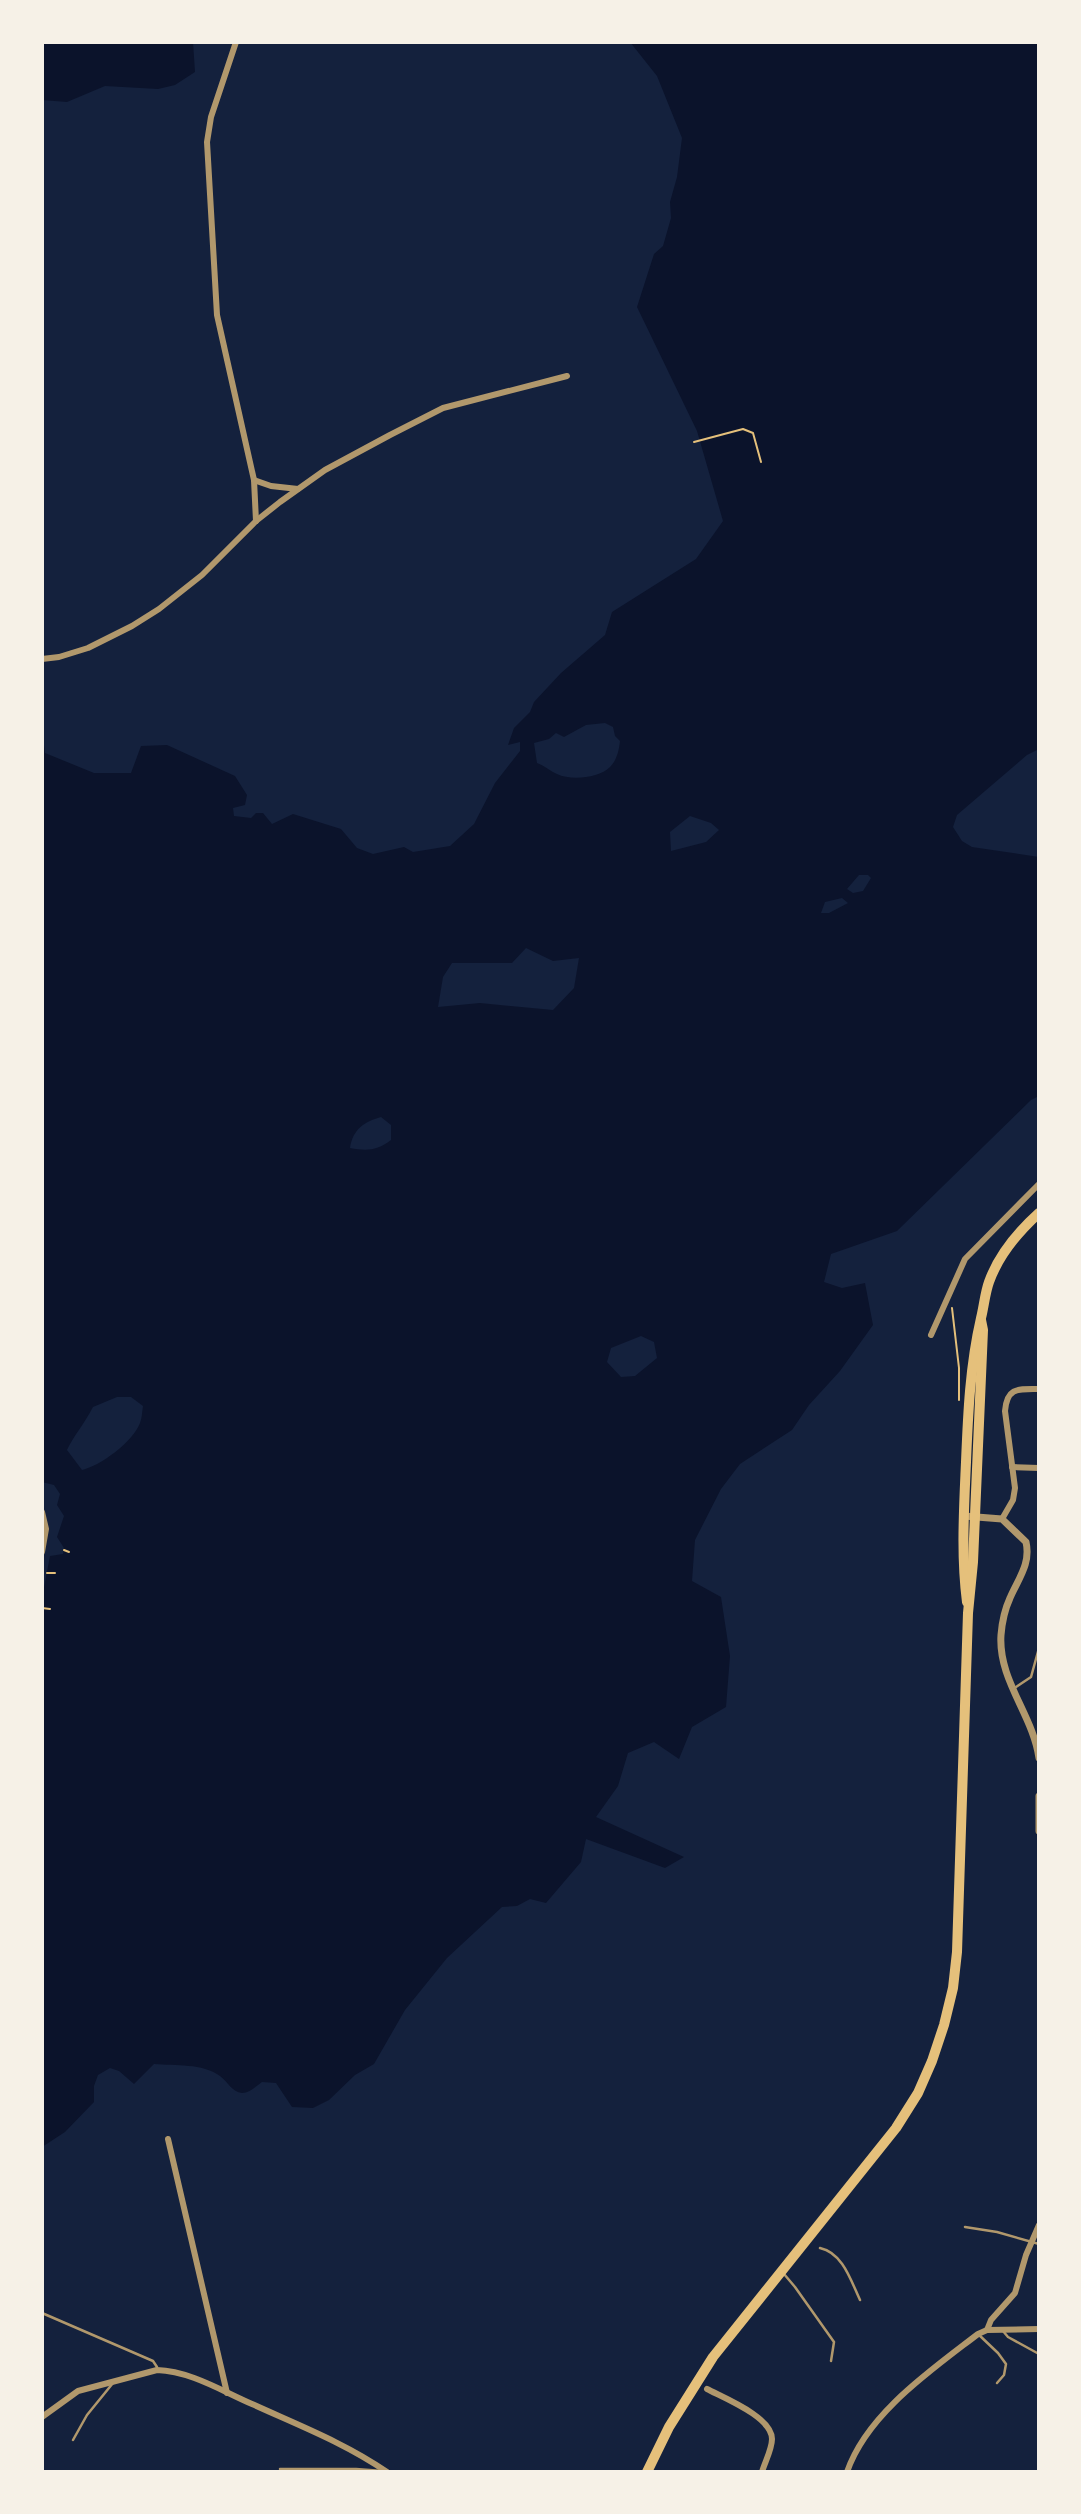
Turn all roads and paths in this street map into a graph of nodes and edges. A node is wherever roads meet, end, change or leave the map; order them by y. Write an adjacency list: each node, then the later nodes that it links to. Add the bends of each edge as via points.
1 (236, 42): 5 (street, via 207,142 217,315)
2 (567, 376): 6 (street, via 443,408)
3 (694, 442): 4 (path, via 743,429 753,433)
4 (761, 462)
5 (254, 480): 6 (street); 7 (street)
6 (298, 489): 7 (street)
7 (256, 521): 8 (street, via 202,575 159,609 88,648)
8 (42, 659)
9 (1039, 1184): 11 (street, via 965,1259)
10 (1039, 1213): 18 (main road, via 1000,1259 989,1282 975,1341)
11 (950, 1289): 12 (street); 14 (path)
12 (931, 1335)
13 (1039, 1389): 15 (street, via 1014,1391 1006,1400)
14 (959, 1407)
15 (1012, 1467): 16 (street); 19 (street, via 1013,1500)
16 (1039, 1468)
17 (42, 1512): 21 (street, via 46,1529)
18 (969, 1516): 19 (street); 38 (main road, via 957,1952 944,2025 918,2093 896,2128)
19 (1002, 1519): 28 (street, via 1026,1542 1028,1550 1025,1568 1005,1611 1001,1637)
20 (64, 1550): 22 (path)
21 (42, 1552)
22 (69, 1552)
23 (47, 1573): 24 (path)
24 (55, 1573)
25 (42, 1608): 26 (path)
26 (50, 1609)
27 (1039, 1648): 28 (lane, via 1031,1676)
28 (1013, 1689): 29 (street)
29 (1039, 1758)
30 (1039, 1796): 31 (street)
31 (1039, 1831)
32 (168, 2139): 51 (street)
33 (1039, 2225): 35 (street)
34 (965, 2227): 35 (lane)
35 (1031, 2241): 36 (lane); 43 (street, via 1016,2293)
36 (1039, 2244)
37 (820, 2248): 39 (lane, via 840,2260)
38 (781, 2272): 46 (lane, via 834,2342); 56 (main road, via 695,2384)
39 (860, 2300)
40 (42, 2312): 47 (lane, via 153,2361)
41 (1000, 2329): 42 (street); 43 (street); 45 (lane)
42 (1039, 2329)
43 (987, 2330): 44 (street)
44 (978, 2334): 49 (lane, via 1006,2364); 58 (street, via 881,2416 860,2442)
45 (1039, 2354)
46 (831, 2361)
47 (157, 2370): 48 (street); 51 (street, via 185,2375)
48 (114, 2380): 52 (street, via 78,2391); 53 (lane)
49 (997, 2383)
50 (707, 2389): 57 (street, via 769,2427 772,2440)
51 (227, 2393): 55 (street, via 342,2444)
52 (42, 2417)
53 (74, 2440)
54 (280, 2469): 55 (lane)
55 (386, 2472)
56 (647, 2472)
57 (762, 2472)
58 (847, 2472)

